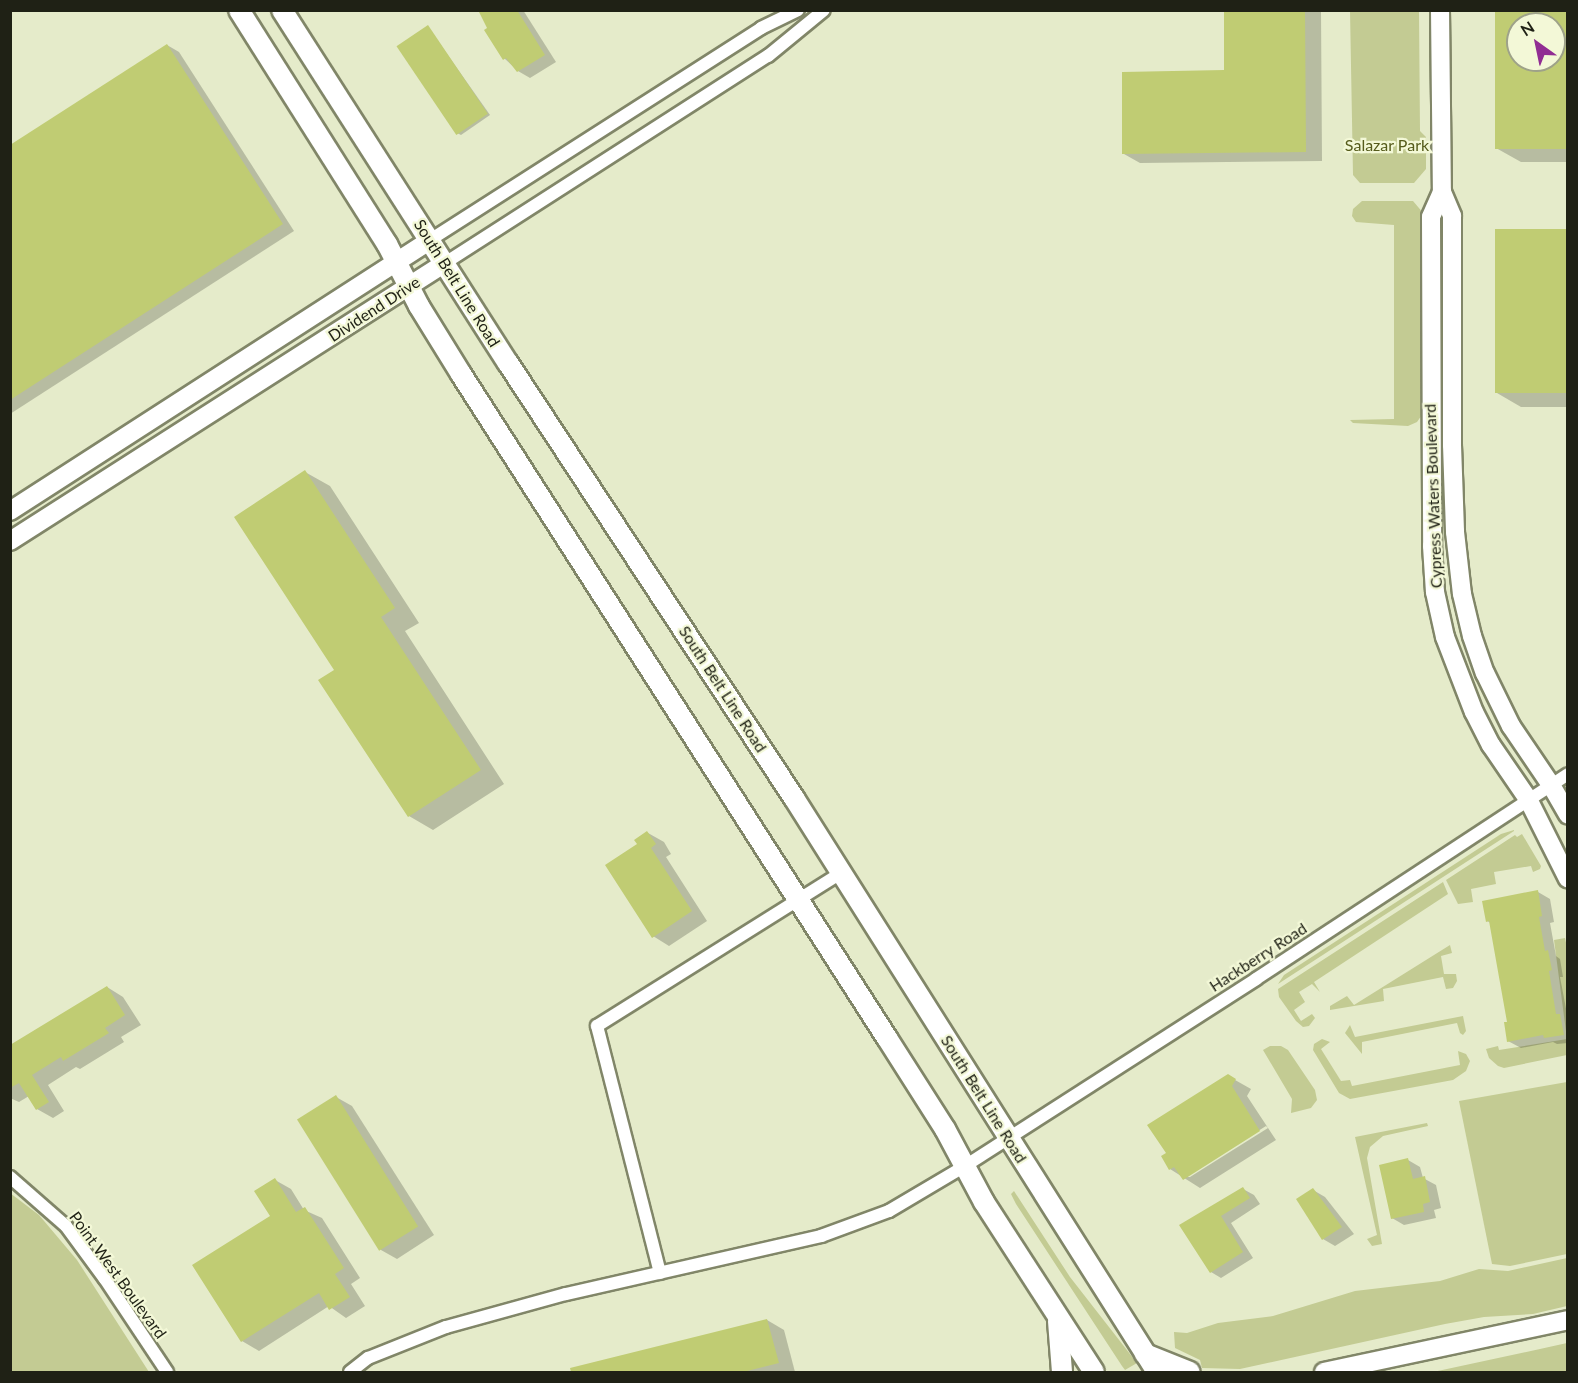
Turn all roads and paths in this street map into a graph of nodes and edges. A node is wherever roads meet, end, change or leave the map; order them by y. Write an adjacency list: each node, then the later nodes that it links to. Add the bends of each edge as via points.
1 (239, 10): 8 (main road)
2 (282, 10): 7 (main road, South Belt Line Road)
3 (798, 10): 7 (street, Dividend Drive, via 752,34)
4 (824, 10): 9 (street, Dividend Drive, via 768,56)
5 (1440, 10): 6 (street, Cypress Waters Boulevard)
6 (1442, 192): 11 (street, Cypress Waters Boulevard, via 1431,217); 12 (street, Cypress Waters Boulevard, via 1452,216)
7 (430, 240): 8 (street, Dividend Drive); 9 (main road, South Belt Line Road)
8 (396, 262): 10 (main road); 13 (street, Dividend Drive)
9 (445, 263): 10 (street, Dividend Drive); 19 (main road, South Belt Line Road)
10 (409, 286): 14 (street, Dividend Drive); 21 (main road)
11 (1431, 432): 12 (street); 17 (street, Cypress Waters Boulevard, via 1432,557 1445,637 1474,712)
12 (1452, 432): 16 (street, Cypress Waters Boulevard, via 1455,532 1462,594 1472,636 1485,674 1511,726)
13 (10, 511)
14 (14, 532)
15 (1568, 774): 16 (street, Hackberry Road)
16 (1551, 785): 17 (street, Hackberry Road); 18 (street, Cypress Waters Boulevard)
17 (1528, 799): 20 (street, Cypress Waters Boulevard); 22 (street, Hackberry Road)
18 (1568, 815)
19 (841, 873): 21 (street); 22 (main road, South Belt Line Road)
20 (1568, 879)
21 (798, 900): 23 (main road); 25 (street, via 597,1026)
22 (1008, 1137): 23 (street, Hackberry Road); 28 (main road, South Belt Line Road)
23 (965, 1166): 25 (street, Hackberry Road, via 889,1211 821,1236); 26 (main road)
24 (10, 1177): 29 (street, Point West Boulevard, via 66,1226)
25 (660, 1273): 30 (street, Hackberry Road, via 446,1327 368,1358)
26 (1058, 1319): 31 (main road); 32 (main road)
27 (1568, 1320): 35 (street)
28 (1145, 1354): 33 (main road, South Belt Line Road); 34 (main road)
29 (166, 1372)
30 (350, 1372)
31 (1062, 1372)
32 (1094, 1372)
33 (1157, 1372)
34 (1190, 1372)
35 (1323, 1372)

